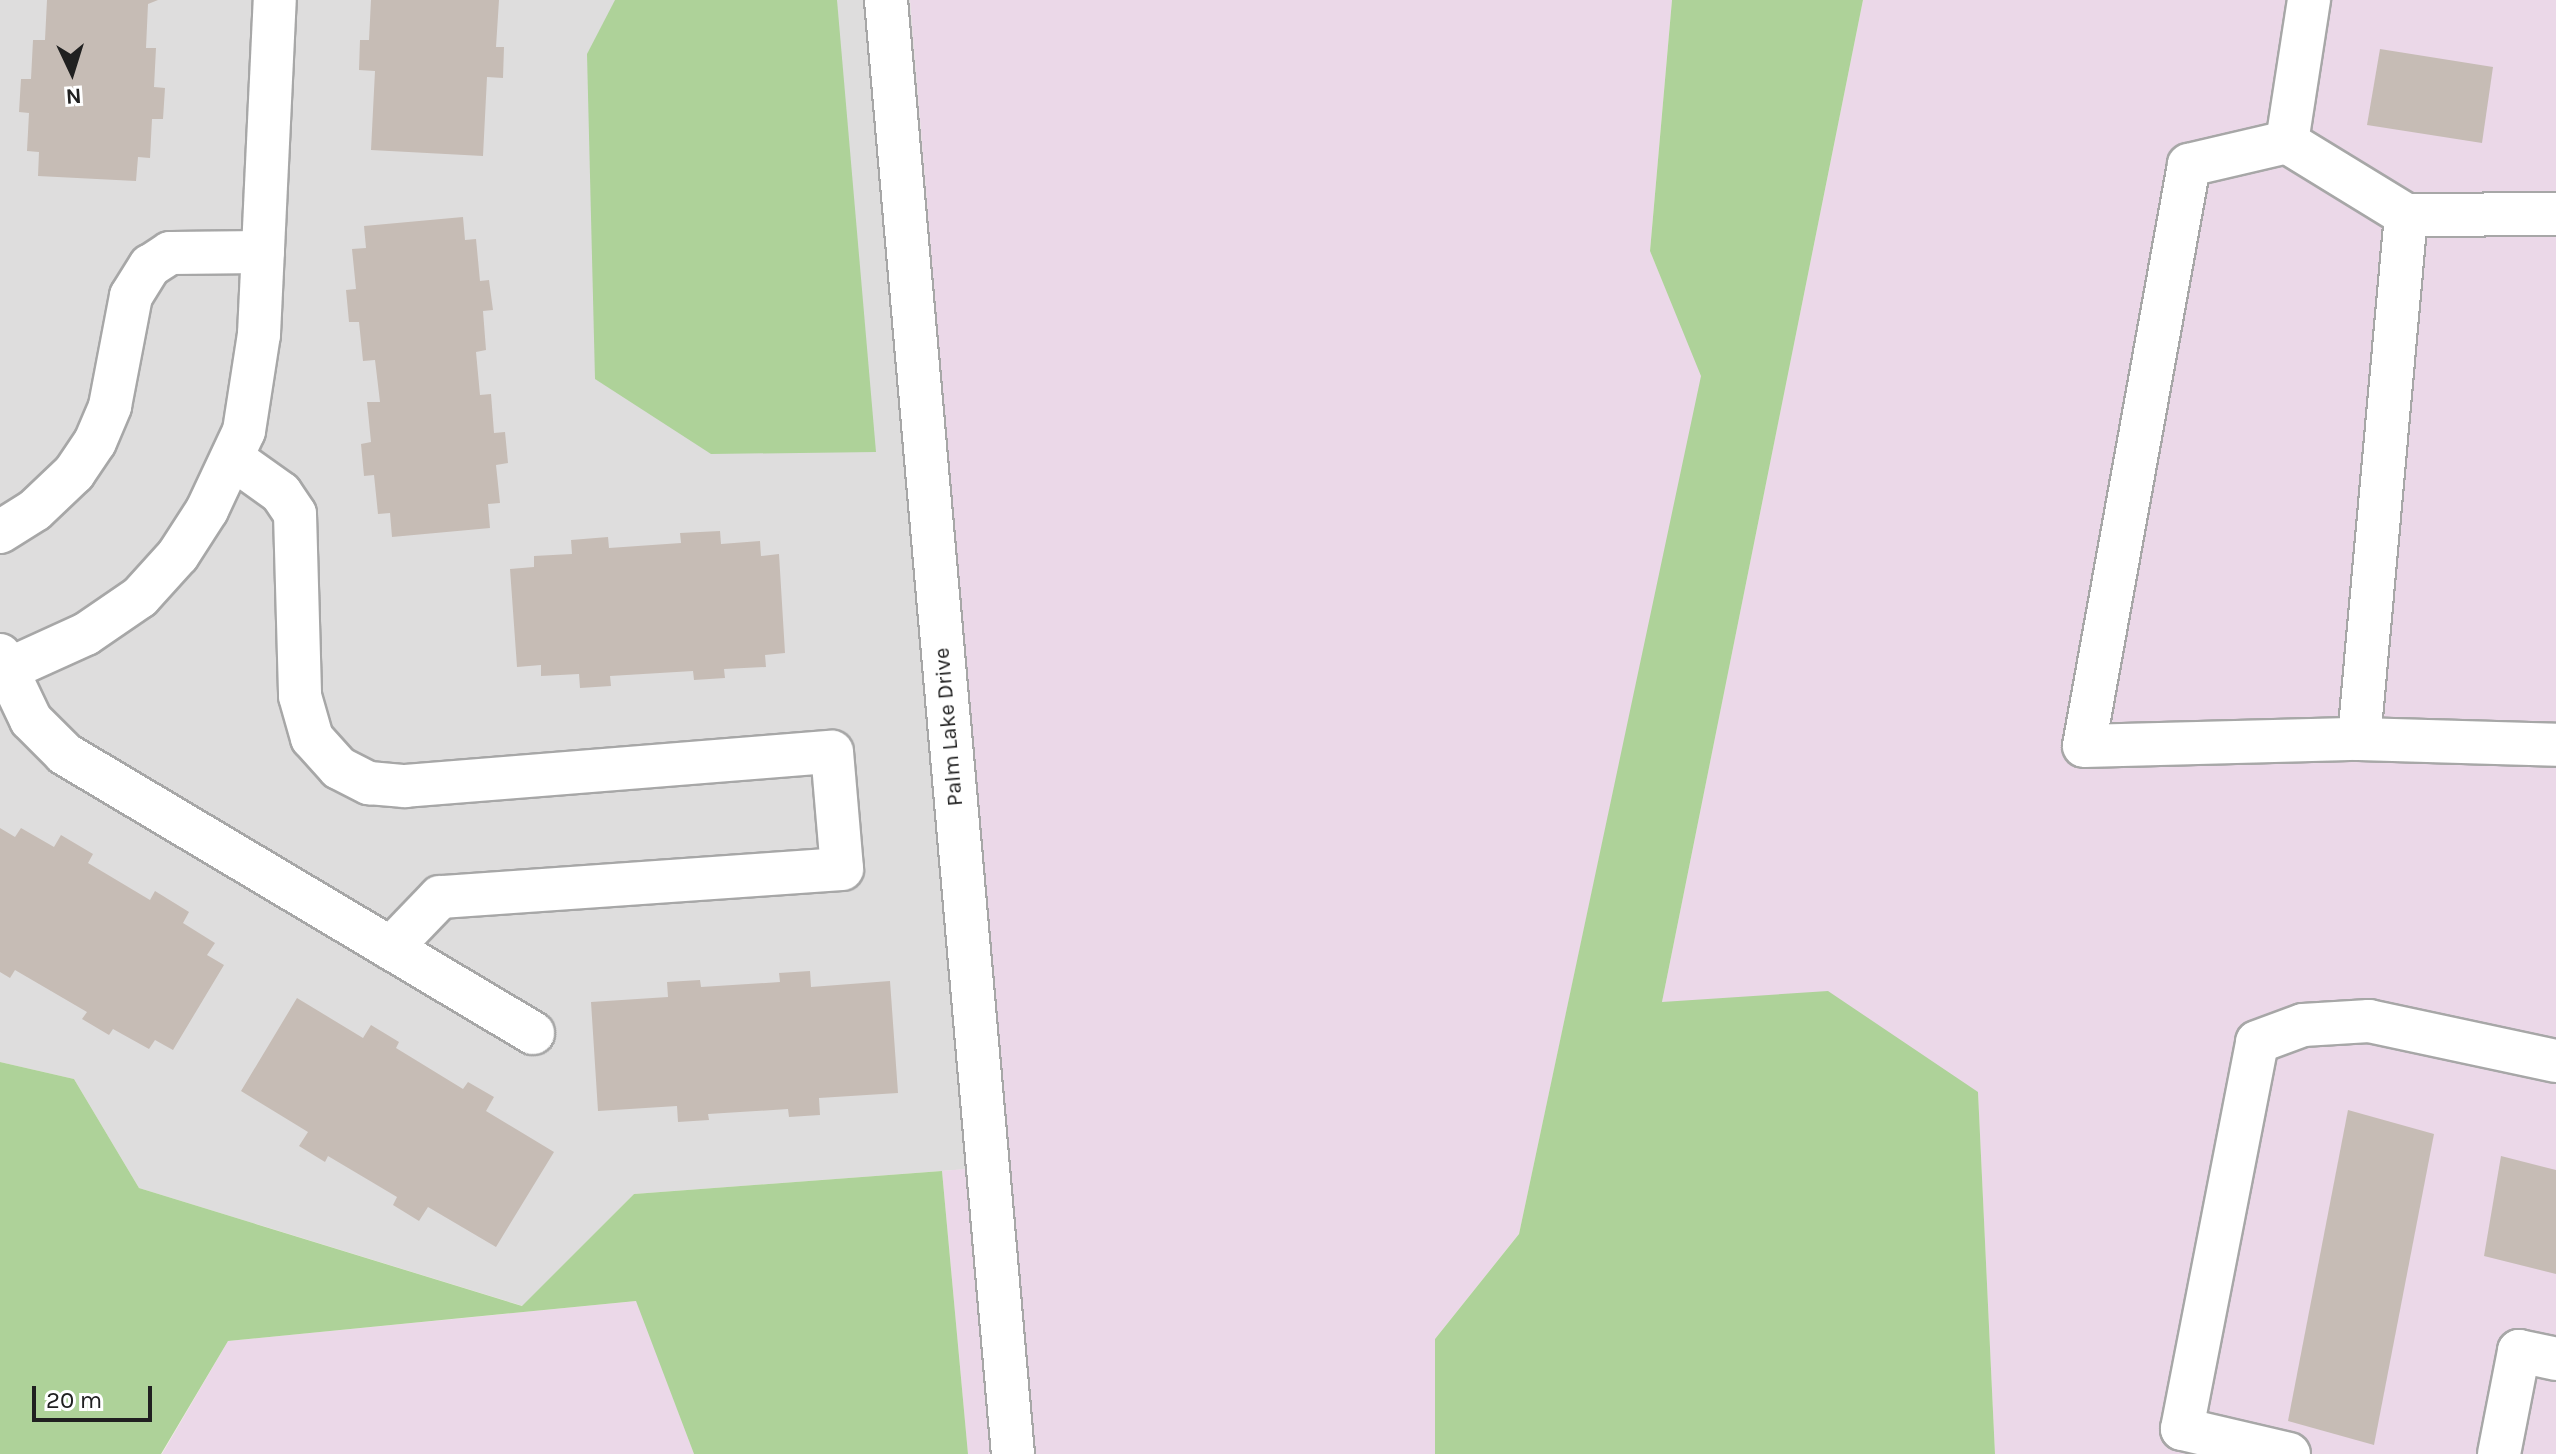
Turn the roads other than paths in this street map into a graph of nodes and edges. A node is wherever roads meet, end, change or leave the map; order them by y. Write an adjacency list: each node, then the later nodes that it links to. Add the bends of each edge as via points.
1 (275, 0): 7 (street)
2 (886, 0): 17 (street, Palm Lake Drive)
3 (2309, 0): 4 (street)
4 (2287, 142): 6 (street); 11 (street, via 2189,165 2084,746)
5 (2556, 214): 6 (street)
6 (2406, 215): 11 (street)
7 (263, 252): 8 (street, via 255,362 244,431); 9 (street, via 170,253 150,266 131,296 110,406 95,442 74,473 35,510)
8 (232, 458): 10 (street, via 193,533 140,597 86,634); 13 (street, via 281,493 295,514 300,696 312,738 339,768 369,783 405,786 832,752 842,869 440,897)
9 (0, 532)
10 (2, 667): 13 (street, via 31,720 65,754)
11 (2359, 739): 12 (street)
12 (2556, 745)
13 (391, 948): 14 (street)
14 (533, 1033)
15 (2556, 1061): 18 (street, via 2369,1021 2303,1025 2257,1042 2182,1429)
16 (2556, 1359): 19 (street, via 2519,1351)
17 (1013, 1454)
18 (2289, 1454)
19 (2499, 1454)

